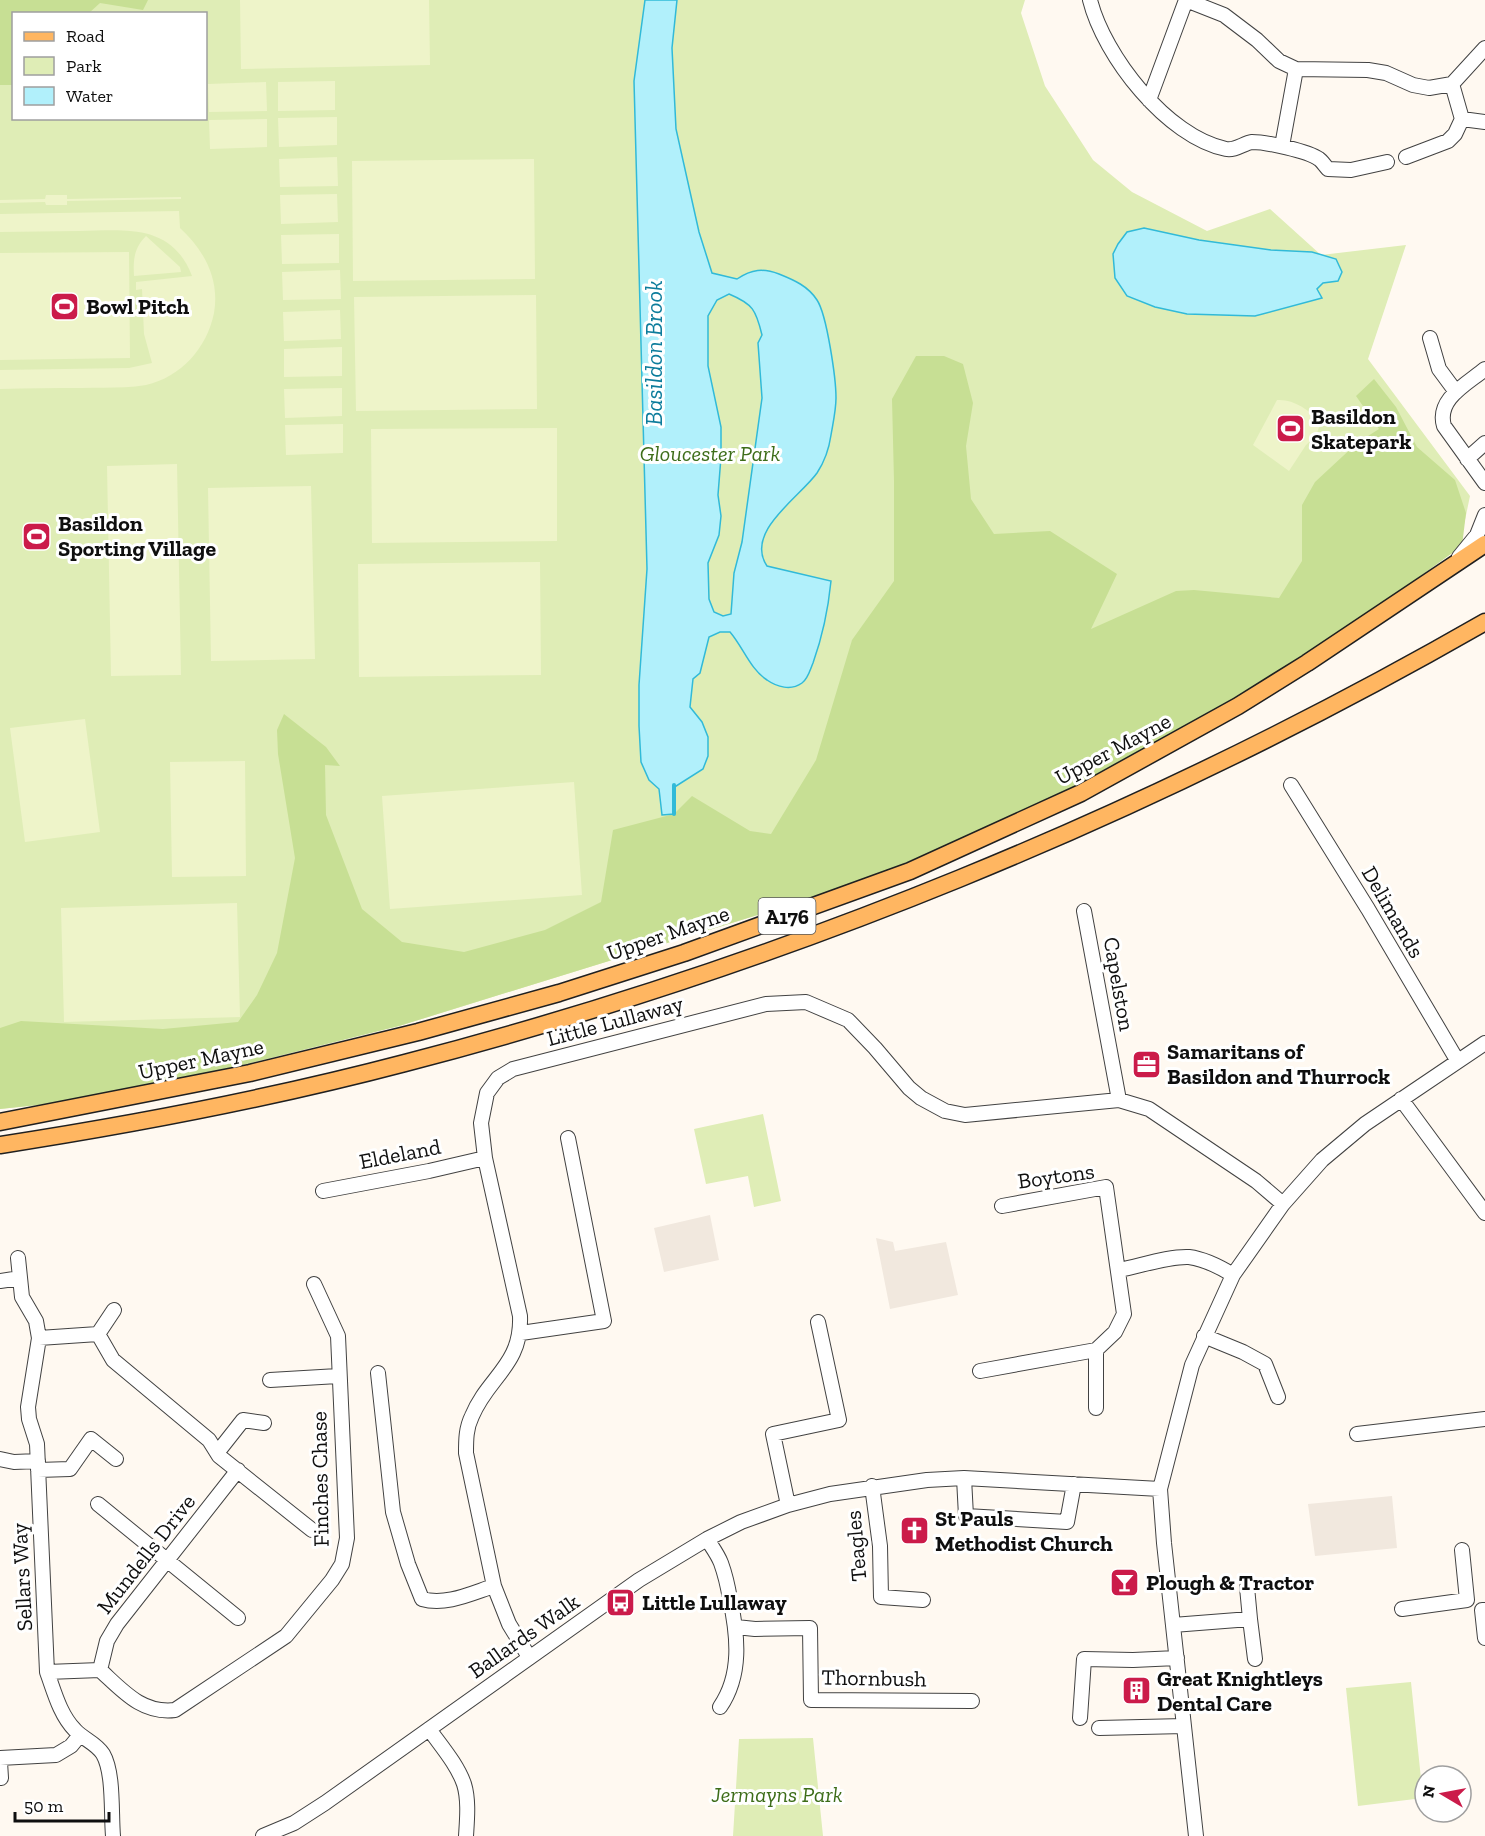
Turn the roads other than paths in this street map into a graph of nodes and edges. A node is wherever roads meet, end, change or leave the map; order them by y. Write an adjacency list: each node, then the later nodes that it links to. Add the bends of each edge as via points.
1 (1090, 0): 6 (street, via 1108,45)
2 (1186, 0): 4 (street, via 1224,15 1279,61); 6 (street)
3 (1485, 48): 5 (street)
4 (1296, 69): 5 (street, via 1368,70 1429,88); 9 (street)
5 (1452, 84): 7 (street)
6 (1149, 100): 9 (street, via 1194,138 1229,150 1251,142)
7 (1462, 119): 8 (street); 10 (street, via 1448,141)
8 (1485, 122)
9 (1282, 146): 11 (street, via 1318,158 1328,169 1351,170)
10 (1406, 156)
11 (1387, 162)
12 (1431, 338): 14 (street, via 1439,369)
13 (1485, 369): 14 (street)
14 (1456, 392): 16 (street, via 1444,407 1443,422)
15 (1485, 443): 16 (street)
16 (1467, 459): 17 (street)
17 (1484, 487)
18 (1485, 515): 20 (street, via 1464,552)
19 (1485, 544): 20 (main road, Upper Mayne / A176)
20 (1432, 580): 28 (main road, Upper Mayne / A176, via 1238,706 1154,753 1081,793 910,871 684,953 560,993 418,1032 249,1073)
21 (1485, 622): 30 (main road, A176, via 1344,700 1143,799 882,910 762,954 553,1022 401,1064 174,1116)
22 (1291, 785): 25 (street, Delimands)
23 (1084, 912): 27 (street, Capelston)
24 (1485, 1043): 25 (street)
25 (1457, 1060): 26 (street)
26 (1401, 1099): 33 (street, via 1322,1160); 35 (street)
27 (1119, 1100): 31 (street, Little Lullaway, via 965,1115 945,1111 909,1088 848,1020 806,1002 766,1004 513,1069 498,1078 487,1093 481,1123); 33 (street, Little Lullaway, via 1149,1109 1256,1181)
28 (0, 1120)
29 (568, 1138): 44 (street, via 604,1322)
30 (0, 1145)
31 (485, 1158): 32 (street, Eldeland); 44 (street, Little Lullaway)
32 (323, 1191)
33 (1283, 1204): 38 (street)
34 (1002, 1206): 37 (street, Boytons, via 1106,1187)
35 (1485, 1213)
36 (18, 1258): 39 (street, Sellars Way)
37 (1119, 1270): 38 (street, via 1190,1257); 48 (street, Boytons, via 1124,1314 1115,1332)
38 (1233, 1275): 46 (street)
39 (20, 1278): 40 (street); 47 (street, Sellars Way, via 22,1296 36,1321)
40 (0, 1281)
41 (314, 1284): 51 (street, Finches Chase, via 338,1336)
42 (114, 1310): 45 (street)
43 (818, 1322): 68 (street, via 839,1420 773,1434)
44 (521, 1333): 73 (street, via 509,1361 472,1414 466,1432 466,1453)
45 (98, 1334): 47 (street); 58 (street, via 113,1360 209,1440)
46 (1204, 1336): 53 (street, via 1265,1364); 66 (street, via 1183,1396)
47 (39, 1338): 61 (street, Sellars Way, via 28,1407 38,1444)
48 (1096, 1350): 49 (street); 54 (street)
49 (980, 1371)
50 (378, 1373): 73 (street, via 393,1512 423,1599 444,1601)
51 (338, 1376): 52 (street); 87 (street, Finches Chase, via 347,1538 342,1564 308,1611 286,1636 176,1710 154,1710 141,1705)
52 (270, 1380)
53 (1278, 1397)
54 (1096, 1408)
55 (1485, 1419): 57 (street)
56 (264, 1423): 58 (street, via 243,1420)
57 (1357, 1434)
58 (217, 1453): 62 (street)
59 (0, 1459): 61 (street)
60 (116, 1459): 61 (street, via 92,1439 70,1469)
61 (38, 1466): 88 (street, Sellars Way)
62 (238, 1470): 69 (street); 72 (street, Mundells Drive)
63 (964, 1478): 64 (street, Ballards Walk); 64 (street, via 966,1516 1067,1522); 65 (street, Ballards Walk)
64 (1074, 1484): 66 (street, Ballards Walk)
65 (872, 1486): 68 (street, Ballards Walk); 75 (street, Teagles, via 880,1546 881,1597)
66 (1160, 1489): 81 (street)
67 (98, 1504): 72 (street)
68 (788, 1505): 70 (street, Ballards Walk)
69 (312, 1530)
70 (707, 1539): 82 (street, via 721,1562); 84 (street, Ballards Walk, via 639,1580)
71 (1462, 1550): 76 (street)
72 (168, 1559): 79 (street); 87 (street, Mundells Drive, via 117,1624 107,1641)
73 (494, 1587): 84 (street, via 509,1624)
74 (1247, 1587): 80 (street)
75 (923, 1600)
76 (1467, 1600): 77 (street); 78 (street)
77 (1402, 1609)
78 (1483, 1610): 83 (street)
79 (238, 1618)
80 (1250, 1619): 81 (street); 86 (street)
81 (1173, 1625): 85 (street)
82 (736, 1627): 89 (street, Thornbush, via 810,1628 811,1700); 90 (street, via 732,1684)
83 (1485, 1638)
84 (529, 1657): 94 (street, Ballards Walk)
85 (1177, 1658): 91 (street, via 1084,1659); 92 (street)
86 (1255, 1659)
87 (100, 1670): 88 (street)
88 (47, 1672): 95 (street, Sellars Way, via 64,1714)
89 (972, 1701)
90 (720, 1707)
91 (1080, 1718)
92 (1184, 1726): 93 (street); 101 (street)
93 (1099, 1728)
94 (429, 1729): 99 (street, Ballards Walk, via 325,1803); 100 (street, via 465,1786)
95 (80, 1735): 96 (street, via 56,1755); 98 (street, Sellars Way, via 98,1748 108,1766)
96 (0, 1760): 97 (street)
97 (1, 1778)
98 (113, 1836)
99 (263, 1836)
100 (466, 1836)
101 (1196, 1836)

